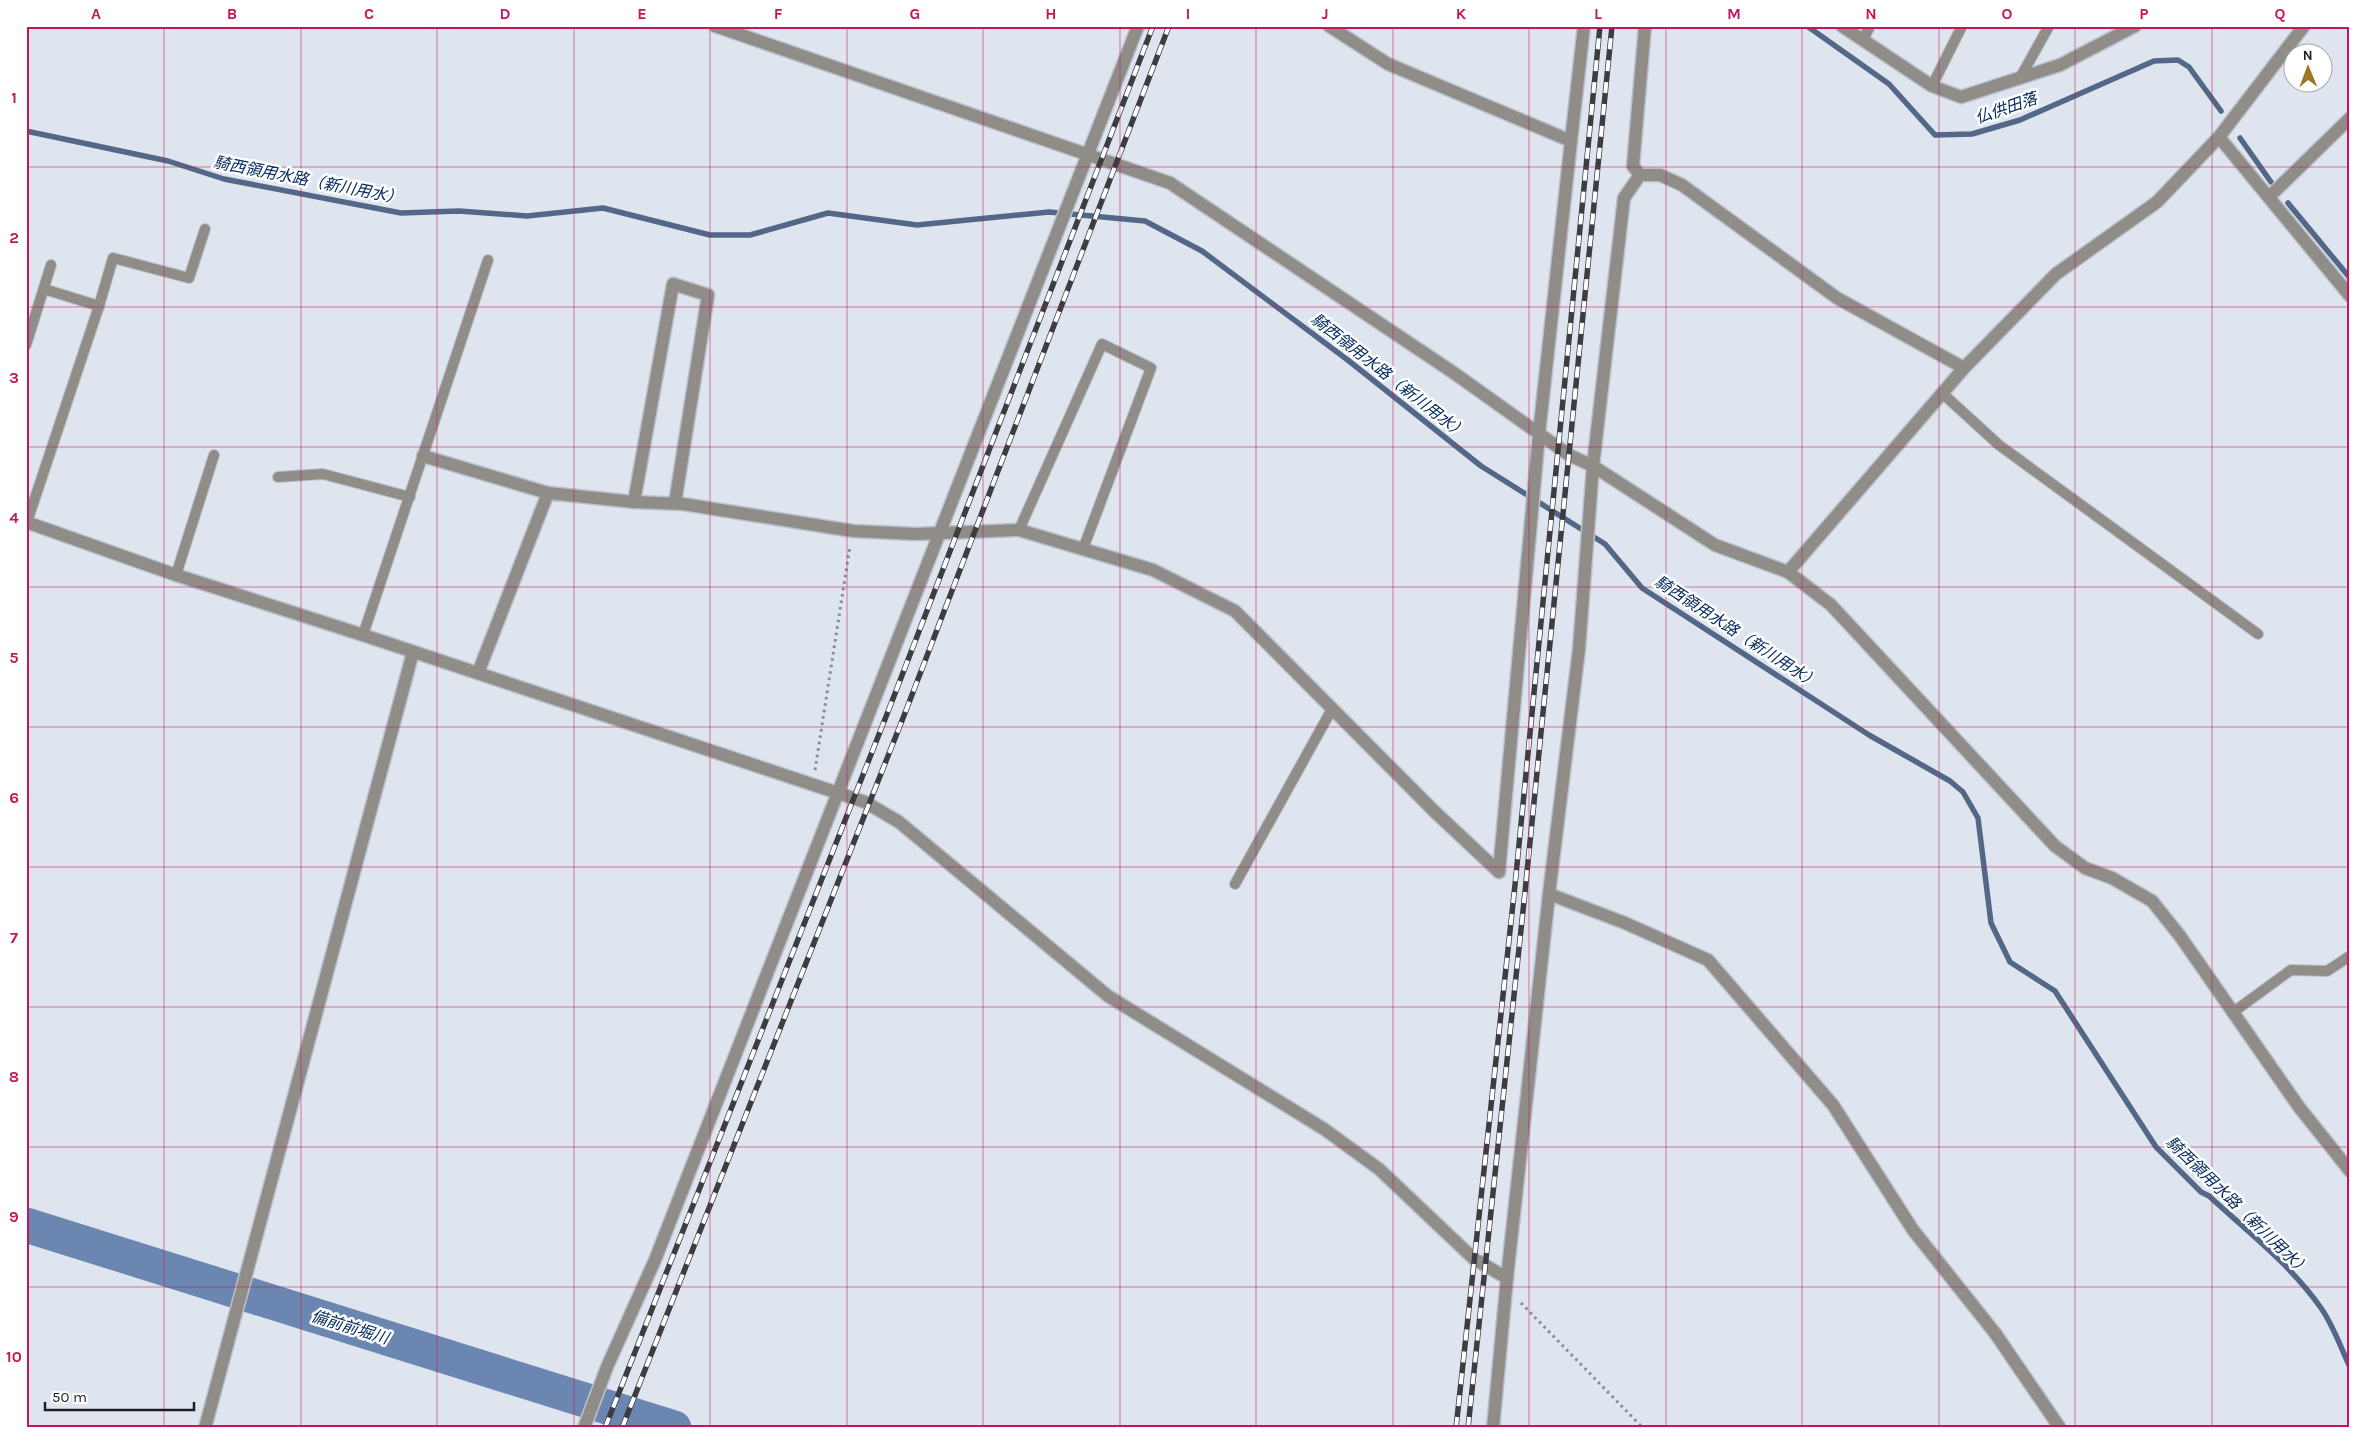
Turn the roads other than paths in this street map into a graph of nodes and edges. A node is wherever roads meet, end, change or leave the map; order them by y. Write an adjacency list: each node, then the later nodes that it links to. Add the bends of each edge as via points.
1 (715, 26): 18 (street)
2 (1138, 26): 18 (street)
3 (1329, 26): 17 (street, via 1388,64)
4 (1584, 26): 17 (street)
5 (1645, 26): 19 (street, via 1633,166)
6 (1842, 26): 12 (street)
7 (1870, 26): 12 (lane)
8 (1962, 26): 14 (lane)
9 (2049, 26): 13 (lane)
10 (2135, 26): 13 (street, via 2060,65)
11 (2304, 26): 16 (street)
12 (1863, 40): 14 (street)
13 (2020, 78): 14 (street, via 1961,97)
14 (1932, 86)
15 (2350, 118): 20 (street)
16 (2219, 137): 20 (street); 28 (street, via 2157,202 2056,274)
17 (1571, 141): 30 (street)
18 (1088, 154): 30 (street, via 1170,183 1454,373); 41 (street)
19 (1640, 175): 28 (street, via 1660,175 1682,185 1837,298); 33 (street, via 1624,198)
20 (2269, 197): 25 (street)
21 (204, 229): 26 (lane, via 189,278 113,258)
22 (488, 260): 32 (lane)
23 (51, 265): 24 (lane)
24 (44, 289): 26 (lane); 27 (lane)
25 (2350, 296)
26 (99, 306): 39 (lane)
27 (26, 345)
28 (1964, 368): 29 (street)
29 (1942, 393): 43 (street); 45 (lane, via 1999,445)
30 (1539, 434): 33 (street, via 1569,455); 49 (street, via 1499,872)
31 (214, 455): 44 (lane)
32 (423, 456): 35 (street); 36 (lane)
33 (1593, 466): 43 (street, via 1715,546); 52 (street, via 1580,648)
34 (278, 477): 36 (lane, via 323,474)
35 (548, 493): 37 (street); 48 (street)
36 (410, 497): 46 (lane)
37 (634, 502): 38 (street); 38 (street, via 673,284 708,295)
38 (675, 503): 41 (street, via 853,531)
39 (27, 522): 44 (street)
40 (1019, 530): 41 (street); 42 (street); 42 (lane, via 1102,344 1151,368)
41 (939, 533): 50 (street)
42 (1083, 549): 49 (street, via 1153,570 1235,611)
43 (1788, 572): 54 (street, via 1831,605 2055,846 2085,868 2112,878 2152,901)
44 (176, 575): 46 (street)
45 (2258, 634)
46 (363, 635): 47 (street)
47 (413, 652): 48 (street); 57 (street)
48 (478, 673): 50 (street)
49 (1332, 709): 51 (lane)
50 (836, 794): 56 (street, via 865,802 899,822 1108,996 1324,1129 1379,1169 1474,1259); 58 (street, via 655,1260)
51 (1235, 884)
52 (1549, 894): 56 (street); 60 (street, via 1708,960 1833,1105 1913,1230 1994,1333)
53 (2350, 956): 54 (lane, via 2327,971 2290,970)
54 (2232, 1013): 55 (street, via 2299,1107)
55 (2350, 1171)
56 (1507, 1278): 59 (street)
57 (205, 1428)
58 (584, 1428)
59 (1493, 1428)
60 (2060, 1428)

